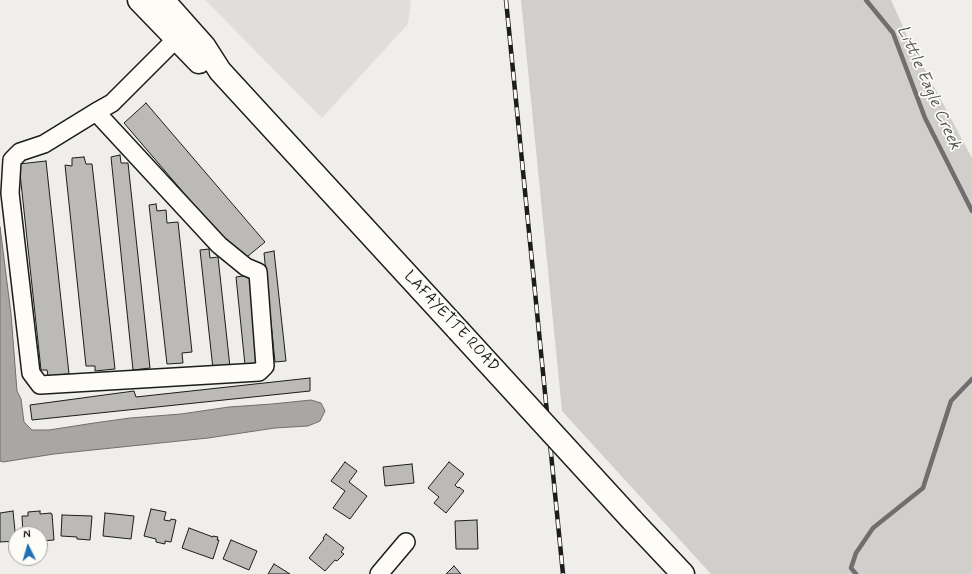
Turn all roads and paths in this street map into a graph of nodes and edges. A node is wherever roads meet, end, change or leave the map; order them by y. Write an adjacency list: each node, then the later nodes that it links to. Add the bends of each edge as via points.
1 (139, 0): 3 (main road, LAFAYETTE ROAD)
2 (163, 0): 4 (main road, LAFAYETTE ROAD, via 204,46)
3 (176, 39): 4 (main road, LAFAYETTE ROAD, via 207,70); 5 (street, via 112,103)
4 (220, 71): 8 (main road, LAFAYETTE ROAD, bridge)
5 (96, 112): 5 (street, via 44,144 20,152 12,160 10,193 31,373 40,385 62,385 259,372 265,366 258,272 246,267 219,245)
6 (406, 542): 7 (street)
7 (379, 574)
8 (682, 574)

